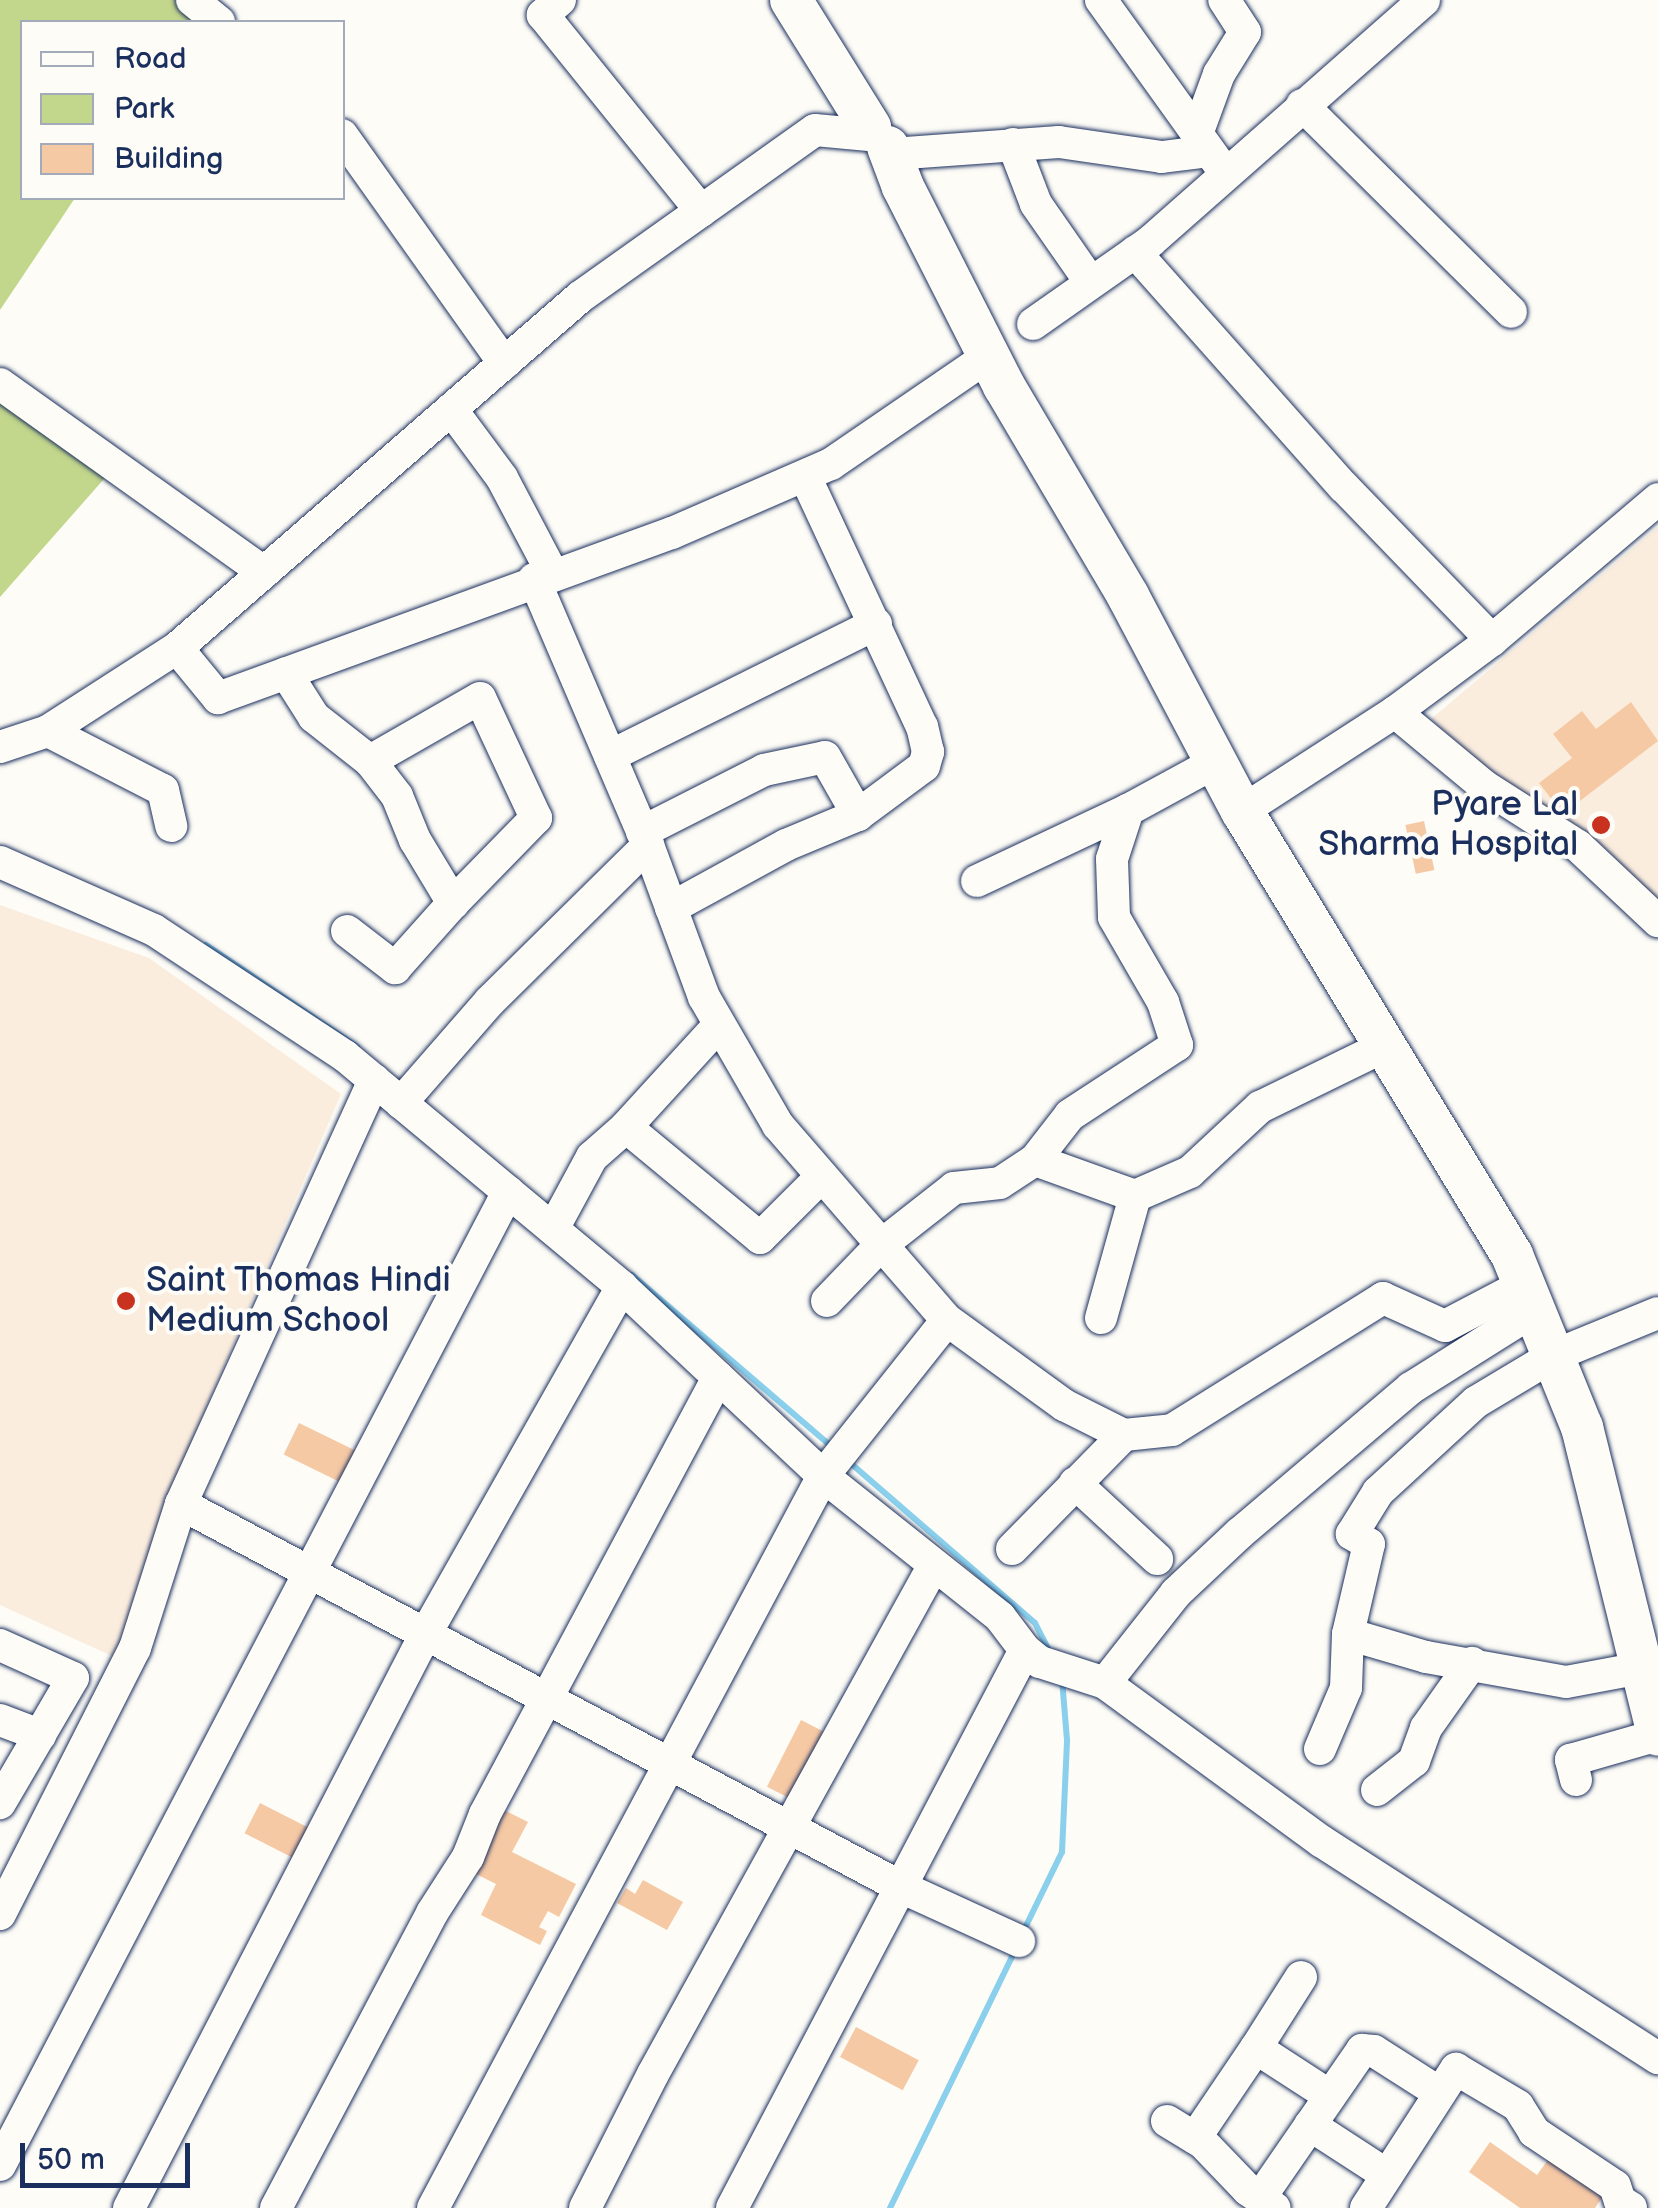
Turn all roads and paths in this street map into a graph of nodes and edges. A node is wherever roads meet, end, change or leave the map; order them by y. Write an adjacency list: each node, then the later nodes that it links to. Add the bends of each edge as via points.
1 (192, 0): 8 (street)
2 (560, 0): 14 (street, via 543,15)
3 (791, 0): 10 (main road)
4 (814, 0): 10 (main road, via 844,37)
5 (1100, 0): 13 (street)
6 (1224, 0): 13 (street, via 1245,32 1219,74)
7 (1424, 0): 9 (street)
8 (217, 20)
9 (1302, 105): 13 (street); 17 (street)
10 (881, 136): 12 (street); 14 (street, via 816,130); 19 (main road)
11 (345, 139): 20 (street)
12 (1013, 144): 13 (street, via 1060,142 1162,157); 16 (street, via 1036,204)
13 (1211, 152): 15 (street)
14 (701, 211): 20 (street, via 580,297)
15 (1135, 252): 16 (street); 28 (street, via 1344,487)
16 (1094, 280): 18 (street)
17 (1511, 312)
18 (1033, 324)
19 (990, 355): 23 (street); 36 (main road)
20 (504, 363): 22 (street)
21 (0, 384): 25 (street)
22 (451, 409): 25 (street); 26 (street, via 502,478)
23 (805, 476): 26 (street); 27 (street)
24 (1658, 499): 28 (street)
25 (264, 572): 29 (street)
26 (543, 576): 30 (street); 34 (street)
27 (876, 624): 34 (street); 39 (street, via 928,752 924,766)
28 (1492, 640): 31 (street)
29 (177, 648): 30 (street, via 218,698); 32 (street)
30 (286, 673): 35 (street, via 314,716)
31 (1395, 712): 38 (street); 46 (street, via 1484,786 1578,846)
32 (48, 731): 33 (street); 40 (street, via 163,790)
33 (0, 747)
34 (610, 756): 41 (street)
35 (370, 762): 44 (street, via 397,796); 44 (street, via 480,698 536,818)
36 (1216, 762): 37 (street); 38 (main road)
37 (1128, 810): 43 (street); 53 (street, via 1112,859 1114,917 1163,1002 1177,1045 1070,1115)
38 (1242, 811): 49 (main road)
39 (858, 816): 41 (street, via 825,756 764,770); 45 (street, via 786,845)
40 (171, 826)
41 (645, 838): 45 (street); 51 (street)
42 (0, 862): 50 (street, via 154,930)
43 (977, 880)
44 (453, 903): 47 (street, via 394,968)
45 (671, 908): 48 (street)
46 (1658, 921)
47 (346, 931)
48 (719, 1025): 52 (street); 54 (street, via 778,1125)
49 (1386, 1045): 56 (street, via 1260,1107 1190,1172); 60 (main road, via 1512,1255)
50 (374, 1080): 51 (street); 70 (street)
51 (407, 1095): 55 (street)
52 (626, 1127): 54 (street, via 760,1238); 57 (street, via 592,1158)
53 (1035, 1160): 56 (street); 58 (street, via 1000,1182 954,1188)
54 (821, 1177): 58 (street)
55 (508, 1192): 57 (street); 74 (street)
56 (1135, 1196): 63 (street)
57 (553, 1229): 59 (street)
58 (880, 1246): 61 (street); 64 (street)
59 (622, 1287): 66 (street); 75 (street)
60 (1530, 1297): 65 (main road); 67 (street, via 1445,1326 1383,1298 1172,1430); 81 (street, via 1240,1532)
61 (827, 1301)
62 (1658, 1313): 65 (street)
63 (1101, 1318)
64 (947, 1320): 67 (street, via 1064,1404); 68 (street)
65 (1553, 1356): 76 (street, via 1476,1402 1378,1492 1352,1534 1370,1544); 80 (main road, via 1582,1427)
66 (718, 1377): 68 (street); 82 (street)
67 (1124, 1435): 69 (street)
68 (823, 1476): 73 (street); 87 (street)
69 (1076, 1483): 71 (street); 72 (street)
70 (181, 1504): 74 (street); 93 (street, via 135,1648)
71 (1012, 1550)
72 (1157, 1559)
73 (934, 1565): 78 (street, via 1000,1617); 91 (street)
74 (310, 1572): 75 (street); 103 (street)
75 (426, 1633): 82 (street); 106 (street)
76 (1348, 1634): 79 (street, via 1426,1658); 86 (street, via 1346,1688)
77 (0, 1645): 84 (street, via 74,1678)
78 (1033, 1656): 81 (street); 92 (street)
79 (1472, 1662): 80 (street, via 1566,1682); 89 (street, via 1426,1728 1414,1761)
80 (1640, 1668): 85 (main road)
81 (1094, 1678): 97 (street, via 1321,1841)
82 (548, 1697): 87 (street); 107 (street)
83 (0, 1720): 84 (street)
84 (40, 1735): 90 (street)
85 (1658, 1735): 88 (street, via 1571,1760)
86 (1320, 1749)
87 (671, 1762): 91 (street); 108 (street)
88 (1576, 1780)
89 (1378, 1790)
90 (0, 1803)
91 (792, 1827): 92 (street); 109 (street)
92 (902, 1887): 94 (street); 110 (street)
93 (0, 1914)
94 (1020, 1941)
95 (1301, 1977): 96 (street)
96 (1256, 2048): 99 (street); 102 (street)
97 (1658, 2058)
98 (1440, 2093): 99 (street, via 1362,2050); 104 (street); 112 (street, via 1456,2069 1518,2106 1534,2132 1615,2186)
99 (1330, 2096): 101 (street)
100 (1167, 2120): 102 (street)
101 (1310, 2125): 104 (street); 105 (street)
102 (1195, 2138): 105 (street)
103 (0, 2165)
104 (1387, 2175): 111 (street)
105 (1268, 2203)
106 (129, 2208)
107 (276, 2208)
108 (434, 2208)
109 (584, 2208)
110 (732, 2208)
111 (1366, 2208)
112 (1631, 2208)

